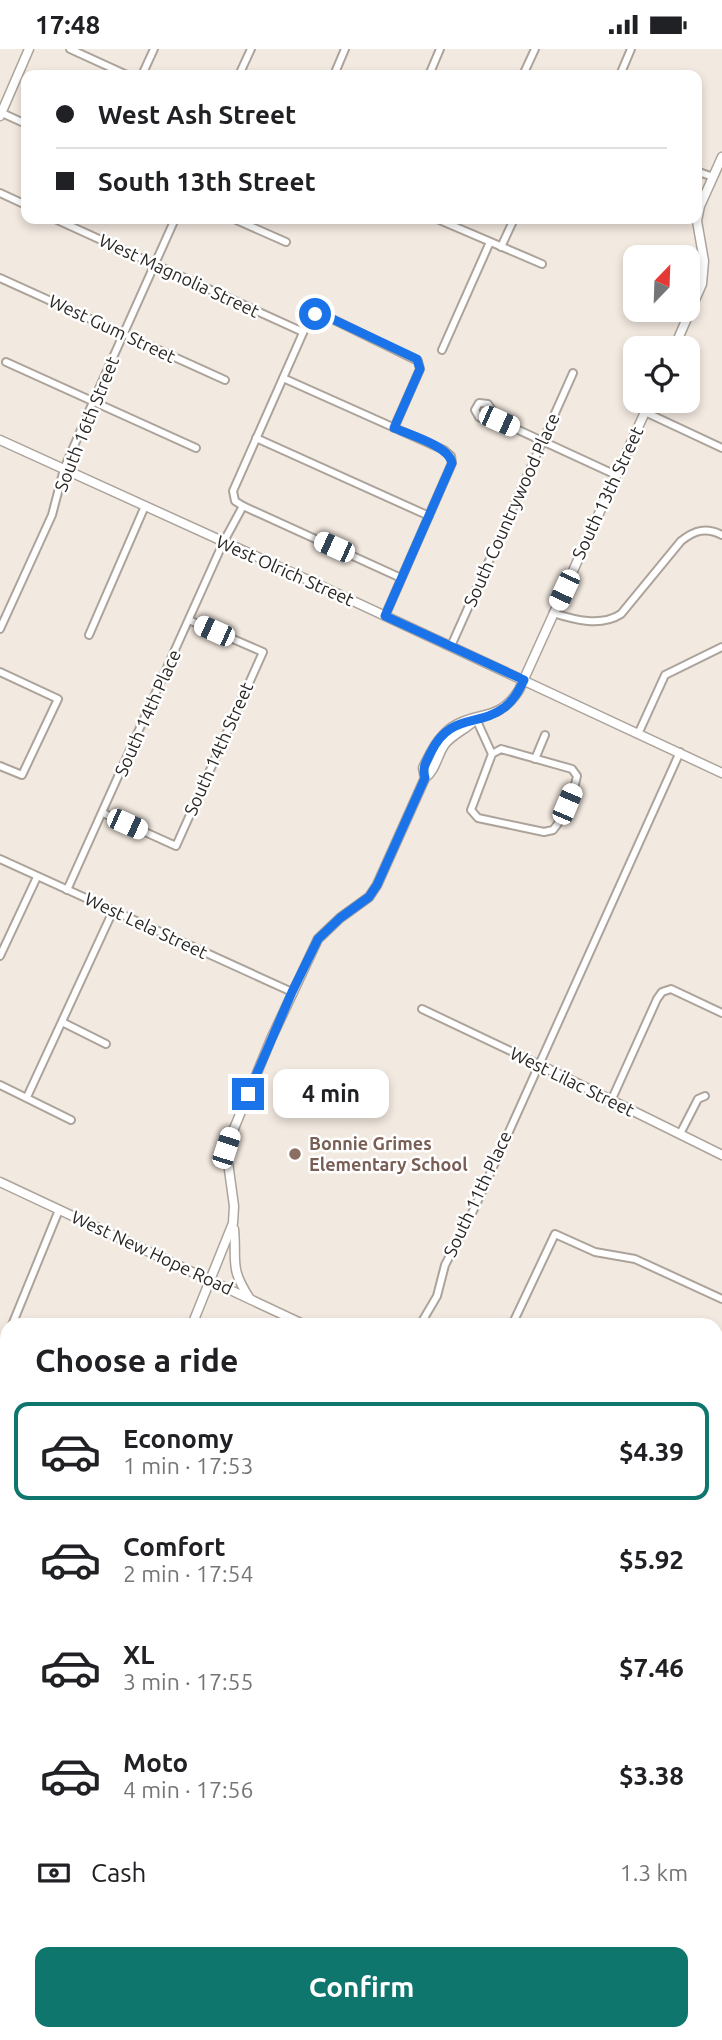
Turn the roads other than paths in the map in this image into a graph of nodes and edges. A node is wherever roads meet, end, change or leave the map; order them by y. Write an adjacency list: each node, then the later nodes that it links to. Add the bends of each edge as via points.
1 (29, 49): 16 (street)
2 (70, 49): 9 (street)
3 (154, 49): 10 (street)
4 (251, 49): 11 (street)
5 (345, 49): 12 (street)
6 (440, 49): 13 (street)
7 (535, 49): 14 (street)
8 (631, 49): 15 (street)
9 (116, 70)
10 (144, 70)
11 (241, 70)
12 (336, 70)
13 (431, 70)
14 (525, 70)
15 (622, 70)
16 (1, 114): 17 (street)
17 (21, 122)
18 (722, 157): 20 (street)
19 (702, 173): 20 (street)
20 (712, 177): 22 (street)
21 (0, 193): 23 (street)
22 (702, 200)
23 (21, 203)
24 (66, 224): 36 (street, West Magnolia Street)
25 (173, 224): 36 (street, South 16th Street)
26 (245, 224): 32 (street)
27 (449, 224): 31 (street)
28 (457, 224): 31 (street)
29 (512, 224): 34 (street)
30 (697, 224): 40 (street, via 704,261 702,284)
31 (456, 227): 33 (street)
32 (286, 242)
33 (490, 242): 34 (street); 41 (street)
34 (501, 247): 35 (street)
35 (542, 264)
36 (154, 265): 38 (street, West Magnolia Street); 39 (street, South 16th Street)
37 (0, 278): 39 (street, West Gum Street)
38 (303, 332): 44 (street); 50 (street, via 310,317 326,316 418,361 420,366)
39 (124, 333): 45 (street, West Gum Street); 46 (street, South 16th Street)
40 (679, 336)
41 (442, 350)
42 (6, 362): 46 (street)
43 (573, 373): 53 (street, South Countrywood Place)
44 (283, 378): 50 (street); 51 (street)
45 (225, 380)
46 (93, 402): 54 (street); 56 (street, South 16th Street)
47 (645, 413): 57 (street, South 13th Street)
48 (647, 413): 55 (street)
49 (499, 421): 53 (street)
50 (394, 428): 60 (street, via 451,456)
51 (256, 438): 59 (street, via 233,491 235,501); 60 (street)
52 (0, 440): 56 (street, West Olrich Street)
53 (542, 440): 57 (street); 69 (street, South Countrywood Place)
54 (196, 448)
55 (722, 448)
56 (64, 469): 58 (street, West Olrich Street); 67 (street, South 16th Street, via 52,515)
57 (616, 475): 64 (street, South 13th Street)
58 (145, 506): 62 (street, West Olrich Street); 68 (street)
59 (243, 506): 62 (street, South 14th Place); 63 (street)
60 (429, 516): 63 (street)
61 (722, 535): 64 (street, via 692,532 611,620)
62 (223, 543): 65 (street, West Olrich Street); 66 (street, South 14th Place)
63 (401, 578): 65 (street)
64 (553, 613): 72 (street, South 13th Street)
65 (385, 616): 69 (street, West Olrich Street)
66 (190, 620): 81 (street, South 14th Place); 81 (street, South 14th Street, via 263,652 176,846)
67 (0, 629)
68 (89, 635)
69 (451, 646): 72 (street, West Olrich Street)
70 (722, 647): 74 (street, via 665,675)
71 (0, 672): 79 (street, via 58,699 22,775)
72 (524, 680): 73 (street, South 13th Street, via 503,709); 74 (street, West Olrich Street)
73 (476, 719): 77 (street); 87 (street, South 13th Street, via 451,728 435,745 377,885 318,939)
74 (639, 732): 76 (street, West Olrich Street)
75 (545, 735): 78 (street)
76 (680, 752): 80 (street, West Olrich Street); 92 (street, South 11th Place)
77 (492, 754): 78 (street, via 501,749); 78 (street, via 471,810 478,818 544,832 559,823 577,776 572,769)
78 (535, 759)
79 (0, 766)
80 (722, 773)
81 (103, 813): 84 (street, South 14th Place)
82 (0, 859): 83 (street, West Lela Street)
83 (37, 877): 84 (street, West Lela Street); 86 (street)
84 (67, 890): 85 (street, West Lela Street)
85 (113, 911): 87 (street, West Lela Street); 90 (street)
86 (0, 956)
87 (292, 992): 102 (street, South 13th Street, via 226,1148)
88 (422, 1009): 92 (street, West Lilac Street)
89 (722, 1013): 96 (street, via 671,989 662,992)
90 (62, 1022): 91 (street); 95 (street)
91 (106, 1044)
92 (538, 1064): 96 (street, West Lilac Street); 109 (street, South 11th Place)
93 (0, 1085): 95 (street)
94 (705, 1096): 98 (street, via 698,1099)
95 (27, 1097): 97 (street)
96 (611, 1101): 98 (street, West Lilac Street)
97 (71, 1120)
98 (680, 1134): 99 (street, West Lilac Street)
99 (722, 1155)
100 (0, 1182): 101 (street, West New Hope Road)
101 (59, 1210): 103 (street, West New Hope Road); 106 (street)
102 (233, 1223): 103 (street, South 13th Street); 104 (street, via 236,1273)
103 (210, 1280): 104 (street, West New Hope Road); 107 (street, South 13th Street)
104 (250, 1299): 108 (street, West New Hope Road)
105 (722, 1299): 110 (street, via 635,1259 595,1252 555,1234)
106 (15, 1318)
107 (195, 1318)
108 (289, 1318)
109 (424, 1318)
110 (515, 1318)

